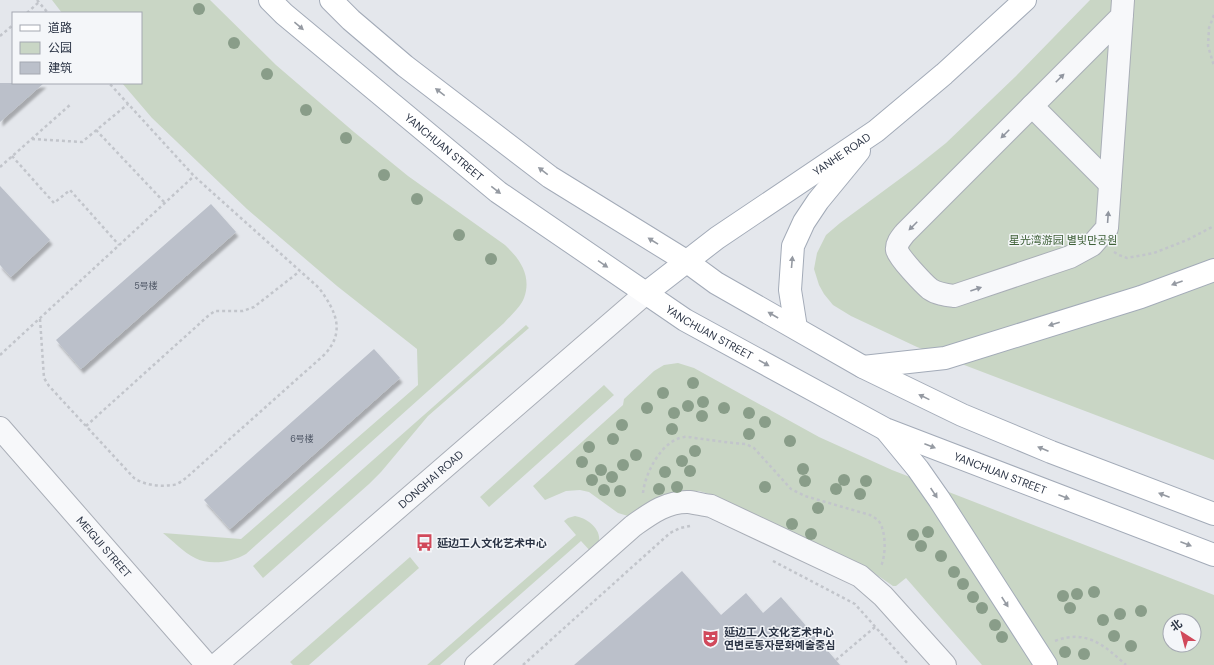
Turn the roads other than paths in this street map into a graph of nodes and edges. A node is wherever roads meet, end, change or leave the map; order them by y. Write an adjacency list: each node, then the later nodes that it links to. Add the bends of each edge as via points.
1 (270, 0): 10 (main road, YANCHUAN STREET, one-way to 10, via 498,192)
2 (331, 0): 8 (main road, one-way to 2, via 550,177 405,66)
3 (1025, 0): 6 (main road, YANHE ROAD, via 944,74)
4 (1123, 8): 5 (street, one-way to 4); 7 (street)
5 (1032, 106): 7 (street); 7 (street, one-way to 7, via 905,233 898,244 897,251 902,260 930,289 954,296 1070,257 1092,245 1107,228)
6 (876, 131): 8 (main road, YANHE ROAD, via 717,238); 11 (main road, one-way to 6, via 790,290 793,246 804,222 818,201)
7 (1110, 184)
8 (686, 262): 10 (main road, YANHE ROAD); 11 (main road, one-way to 8, via 716,283)
9 (1214, 270): 12 (main road, one-way to 12, via 1141,297 945,358)
10 (646, 293): 14 (main road, YANCHUAN STREET, one-way to 14, via 685,320); 19 (street, DONGHAI ROAD)
11 (796, 328): 12 (main road)
12 (863, 366): 15 (main road, one-way to 12, via 962,416)
13 (0, 428): 18 (street, MEIGUI STREET)
14 (885, 429): 16 (main road, YANCHUAN STREET, one-way to 16); 17 (main road, one-way to 17, via 918,469)
15 (1214, 514)
16 (1214, 555)
17 (1041, 657)
18 (207, 665)
19 (216, 665)
20 (476, 665): 21 (street, via 633,526 654,511 671,504 688,502 711,506 860,576 884,596)
21 (945, 665)

